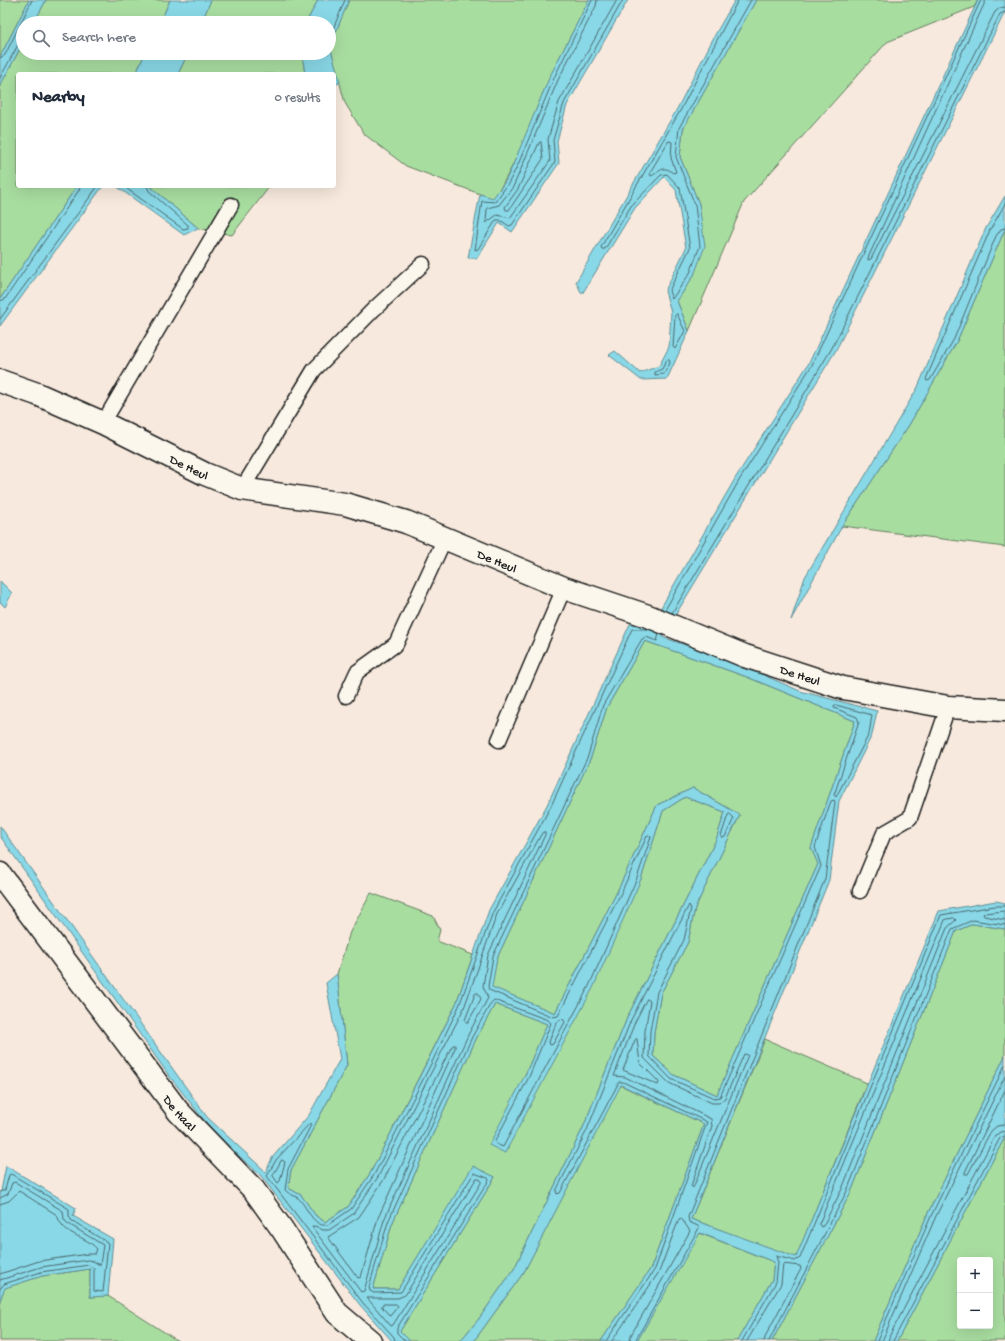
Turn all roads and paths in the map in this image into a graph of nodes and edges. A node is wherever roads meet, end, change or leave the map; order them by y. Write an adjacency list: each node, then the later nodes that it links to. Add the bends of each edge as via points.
1 (230, 205): 4 (lane)
2 (423, 264): 5 (lane, via 314,370)
3 (0, 382): 4 (street, De Heul, via 37,394)
4 (103, 423): 5 (street, De Heul, via 204,474)
5 (242, 489): 6 (street, De Heul, via 345,504 406,522)
6 (445, 538): 7 (street, De Heul); 8 (lane, via 396,644 357,672)
7 (564, 588): 9 (street, De Heul, via 648,616 745,656 843,688); 11 (lane)
8 (346, 696)
9 (948, 706): 10 (street, De Heul); 13 (lane, via 910,818 884,833)
10 (1005, 710)
11 (499, 740)
12 (0, 874): 14 (street, De Haal, via 178,1111 254,1190 338,1313)
13 (860, 891)
14 (370, 1341)

